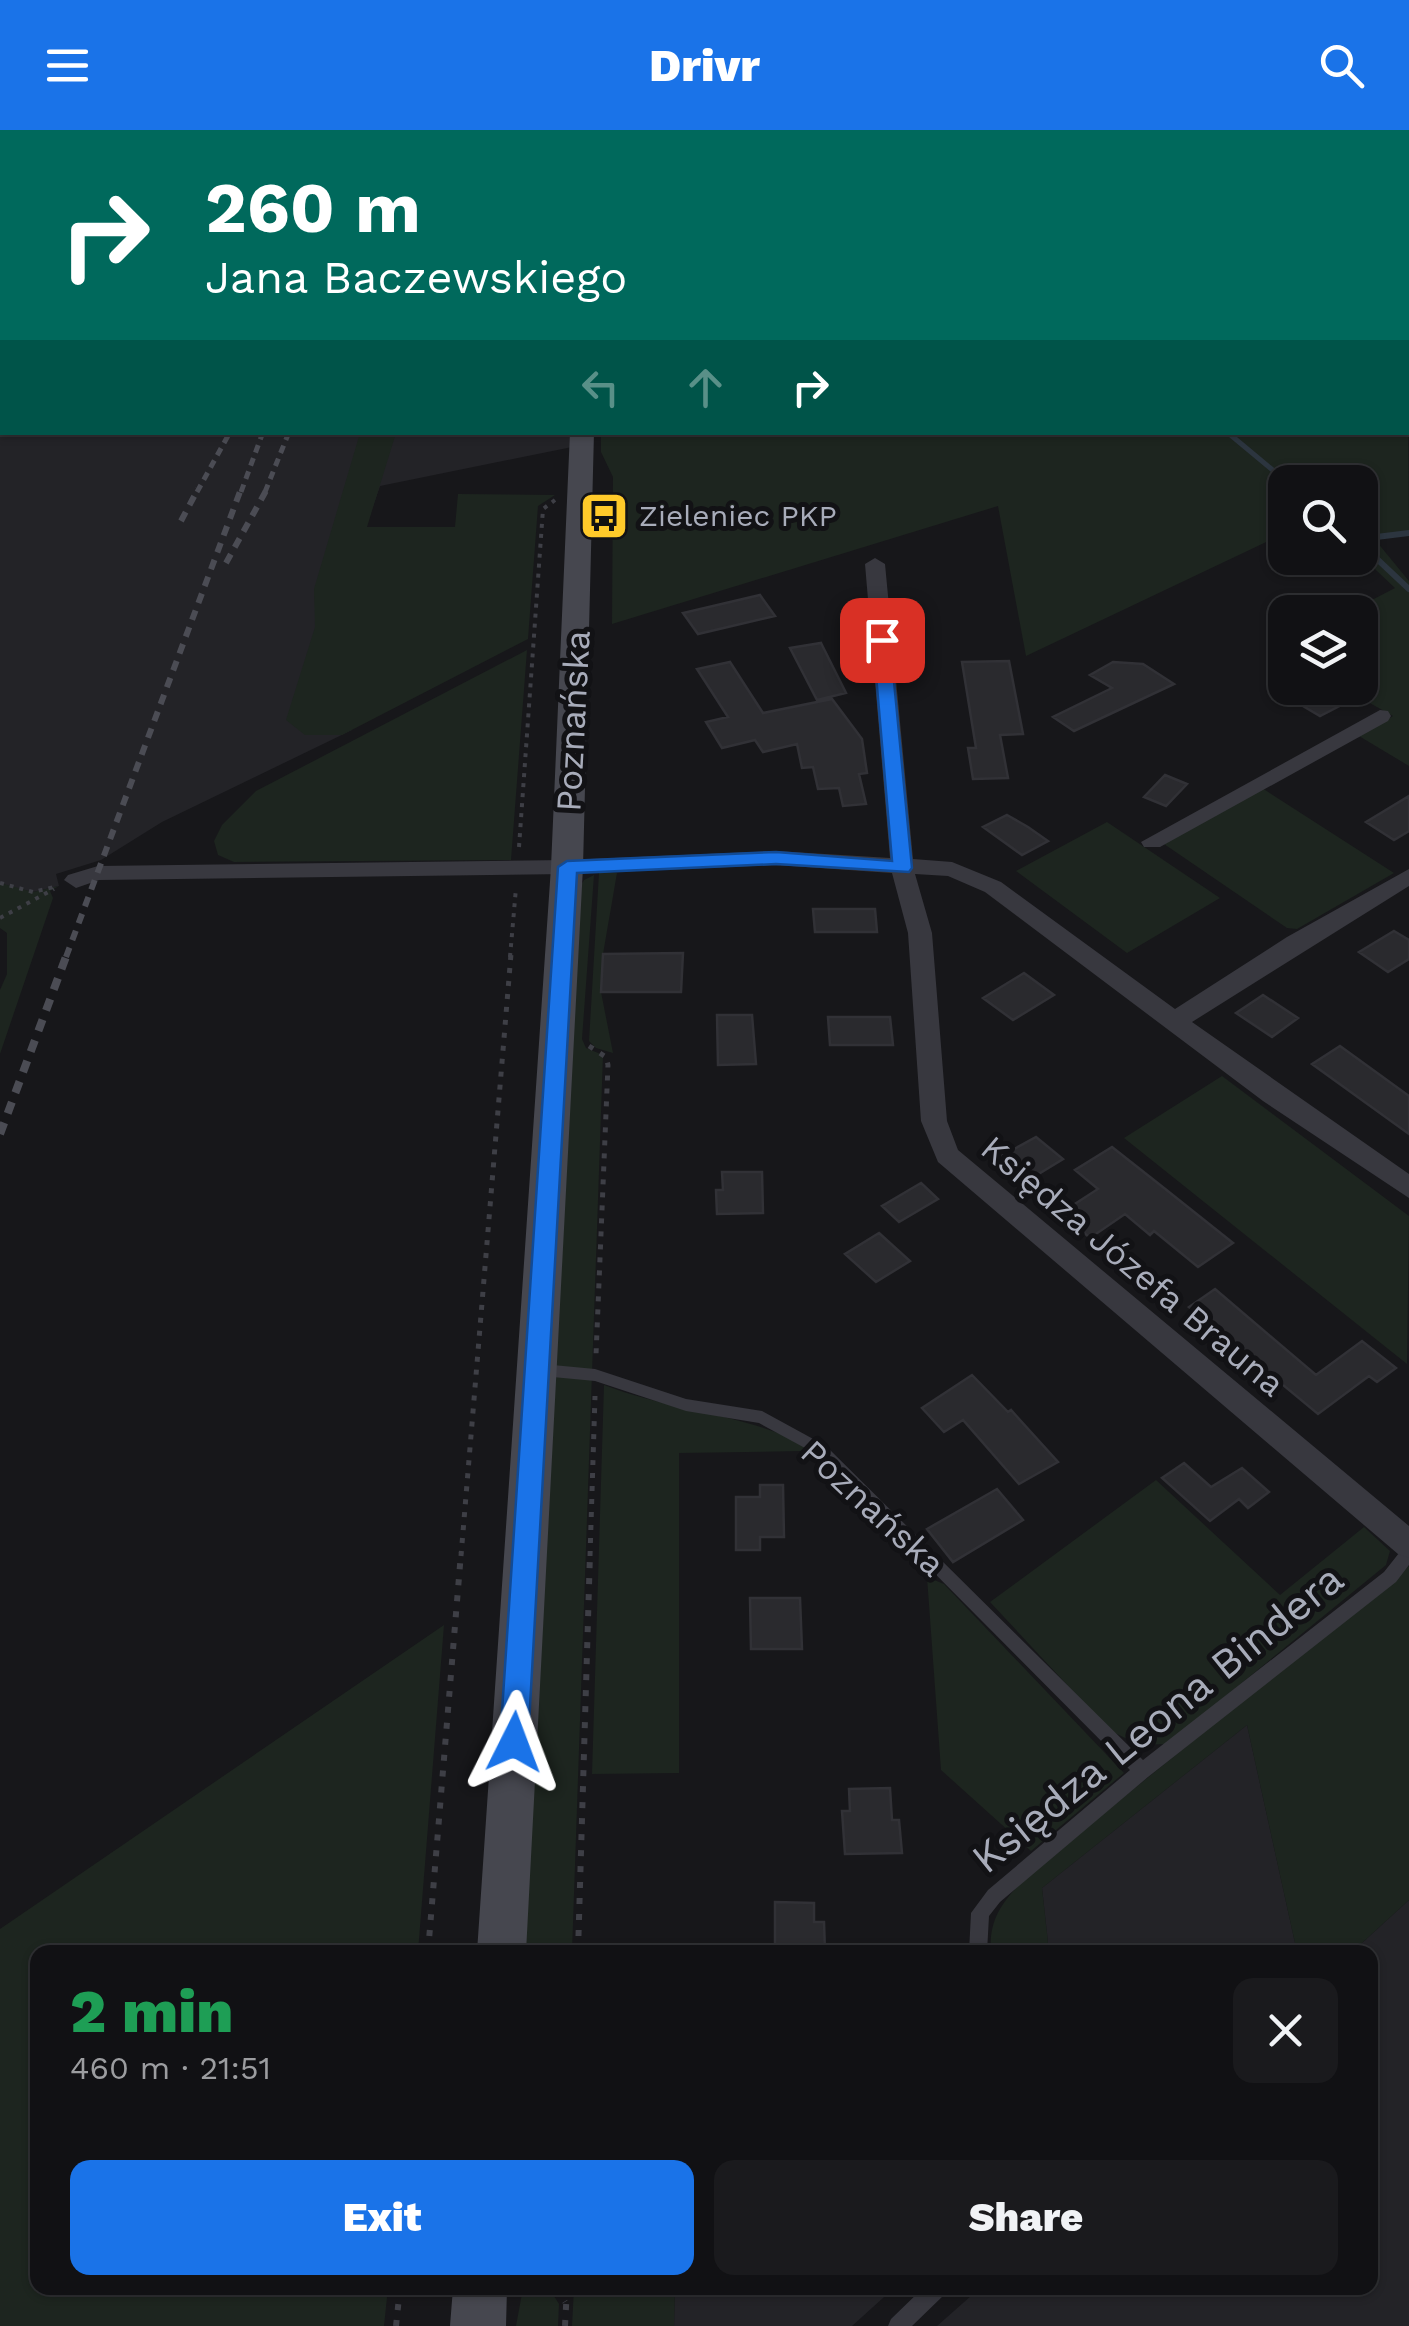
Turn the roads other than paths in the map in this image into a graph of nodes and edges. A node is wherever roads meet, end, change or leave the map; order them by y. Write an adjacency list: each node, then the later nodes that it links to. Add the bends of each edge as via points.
1 (582, 435): 5 (main road, Poznańska)
2 (875, 564): 6 (street, Księdza Józefa Brauna)
3 (1380, 716): 4 (street)
4 (1152, 842)
5 (567, 867): 6 (street, via 776,858); 7 (street); 11 (main road, Poznańska)
6 (902, 868): 9 (street, via 952,869 993,888); 12 (street, Księdza Józefa Brauna, via 920,933 934,1121 947,1155)
7 (87, 876)
8 (1409, 876): 9 (street)
9 (1174, 1022): 10 (street)
10 (1409, 1188)
11 (536, 1370): 14 (lane, Poznańska, via 595,1375 672,1402 762,1417 820,1450); 15 (main road, Poznańska)
12 (1409, 1545)
13 (1409, 1554): 14 (lane, Księdza Leona Bindera, via 1390,1577)
14 (1142, 1771): 16 (lane, Księdza Leona Bindera, via 994,1896 980,1913)
15 (501, 1945)
16 (978, 1945)
17 (480, 2295): 19 (main road)
18 (931, 2295): 20 (lane)
19 (478, 2326)
20 (898, 2326)

